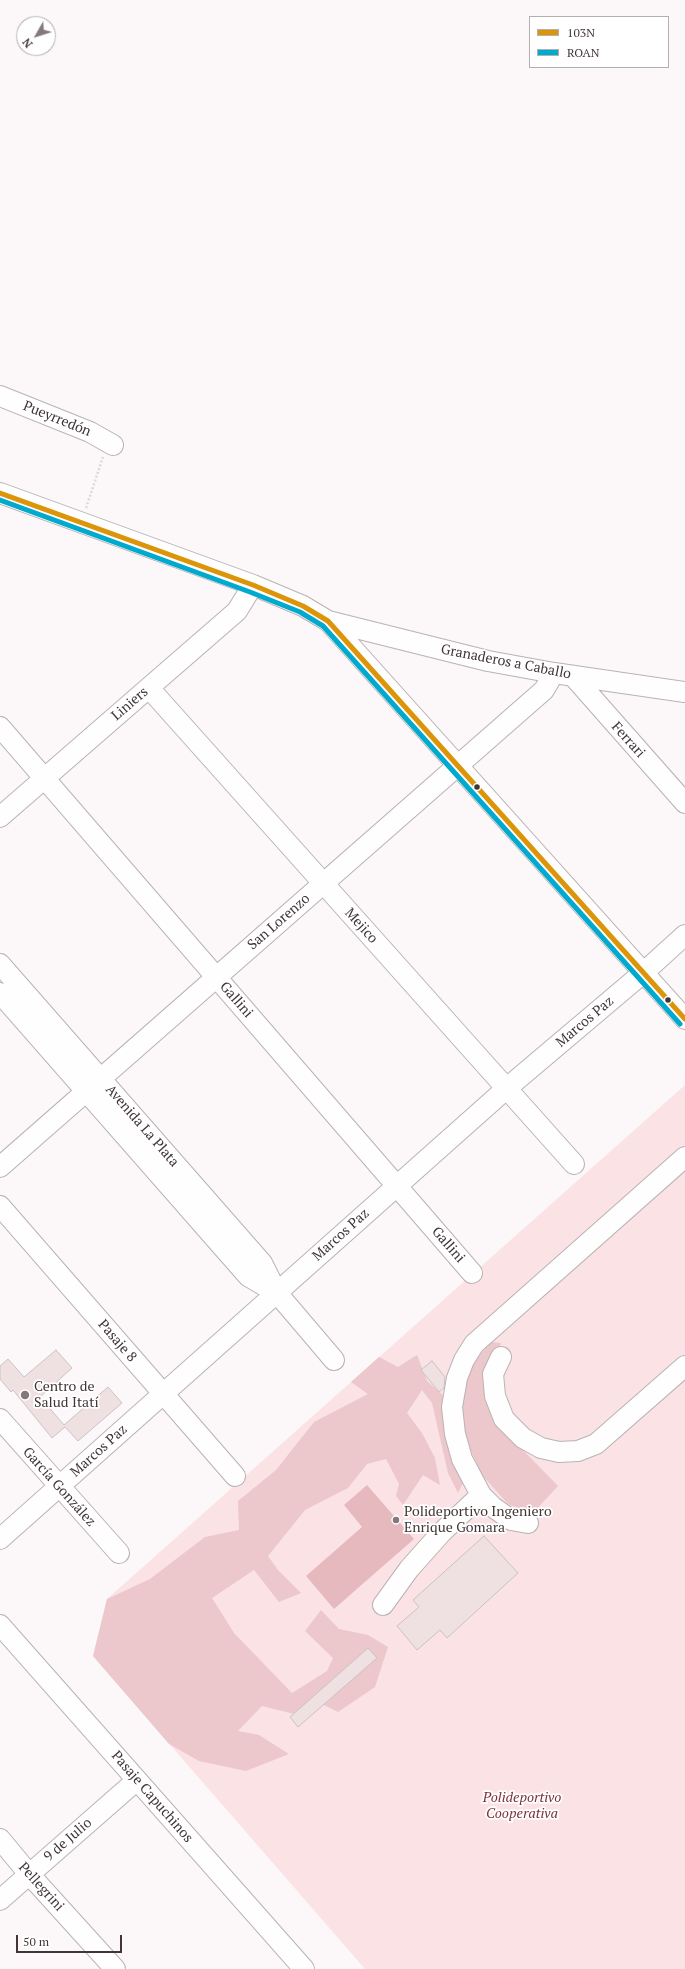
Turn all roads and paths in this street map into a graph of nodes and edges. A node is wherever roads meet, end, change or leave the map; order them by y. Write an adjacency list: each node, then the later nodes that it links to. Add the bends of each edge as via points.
1 (0, 396): 2 (street, Pueyrredón, via 90,432)
2 (113, 445): 4 (path, via 103,455)
3 (0, 493): 4 (street)
4 (82, 524): 5 (street)
5 (253, 585): 6 (street, via 303,606); 8 (street, Liniers, via 237,611)
6 (328, 621): 7 (street, Granaderos a Caballo, via 488,661); 11 (street)
7 (563, 674): 9 (street, Granaderos a Caballo); 11 (street, San Lorenzo); 13 (street, Ferrari)
8 (149, 688): 12 (street, Liniers); 15 (street, Mejico)
9 (685, 692)
10 (0, 727): 12 (street, Gallini)
11 (458, 765): 15 (street, San Lorenzo); 18 (street)
12 (44, 778): 14 (street, Liniers); 19 (street, Gallini)
13 (685, 802)
14 (0, 817)
15 (324, 883): 19 (street, San Lorenzo); 23 (street, Mejico)
16 (685, 935): 18 (street, Marcos Paz)
17 (0, 964): 22 (street, Avenida La Plata)
18 (643, 973): 21 (street); 23 (street, Marcos Paz)
19 (216, 977): 22 (street, San Lorenzo); 27 (street, Gallini)
20 (0, 993): 22 (street, Avenida La Plata)
21 (685, 1019)
22 (93, 1085): 26 (street, San Lorenzo); 30 (street, Avenida La Plata, via 262,1263)
23 (507, 1088): 25 (street, Mejico); 27 (street, Marcos Paz)
24 (685, 1157): 38 (street, via 474,1344 464,1360 456,1378 452,1407 455,1434 462,1459)
25 (574, 1164)
26 (0, 1167)
27 (397, 1186): 29 (street, Gallini); 30 (street, Marcos Paz)
28 (0, 1206): 34 (street, Pasaje 8)
29 (472, 1273)
30 (277, 1293): 32 (street, Avenida La Plata); 34 (street, Marcos Paz)
31 (501, 1357): 33 (street, via 493,1374 495,1396 504,1419 523,1438 541,1448 559,1452 578,1451 596,1444)
32 (334, 1360)
33 (685, 1366)
34 (163, 1394): 36 (street, Pasaje 8); 37 (street, Marcos Paz)
35 (0, 1419): 37 (street, García González)
36 (235, 1476)
37 (58, 1487): 40 (street, Marcos Paz); 41 (street, García González)
38 (481, 1495): 39 (street, via 511,1520); 42 (street, via 409,1569)
39 (528, 1524)
40 (0, 1539)
41 (120, 1553)
42 (383, 1605)
43 (0, 1625): 44 (street, Pasaje Capuchinos)
44 (137, 1780): 46 (street, 9 de Julio); 49 (street, Pasaje Capuchinos)
45 (0, 1839): 46 (street, Pellegrini)
46 (29, 1874): 47 (street, 9 de Julio); 48 (street, Pellegrini)
47 (0, 1900)
48 (115, 1969)
49 (304, 1969)

